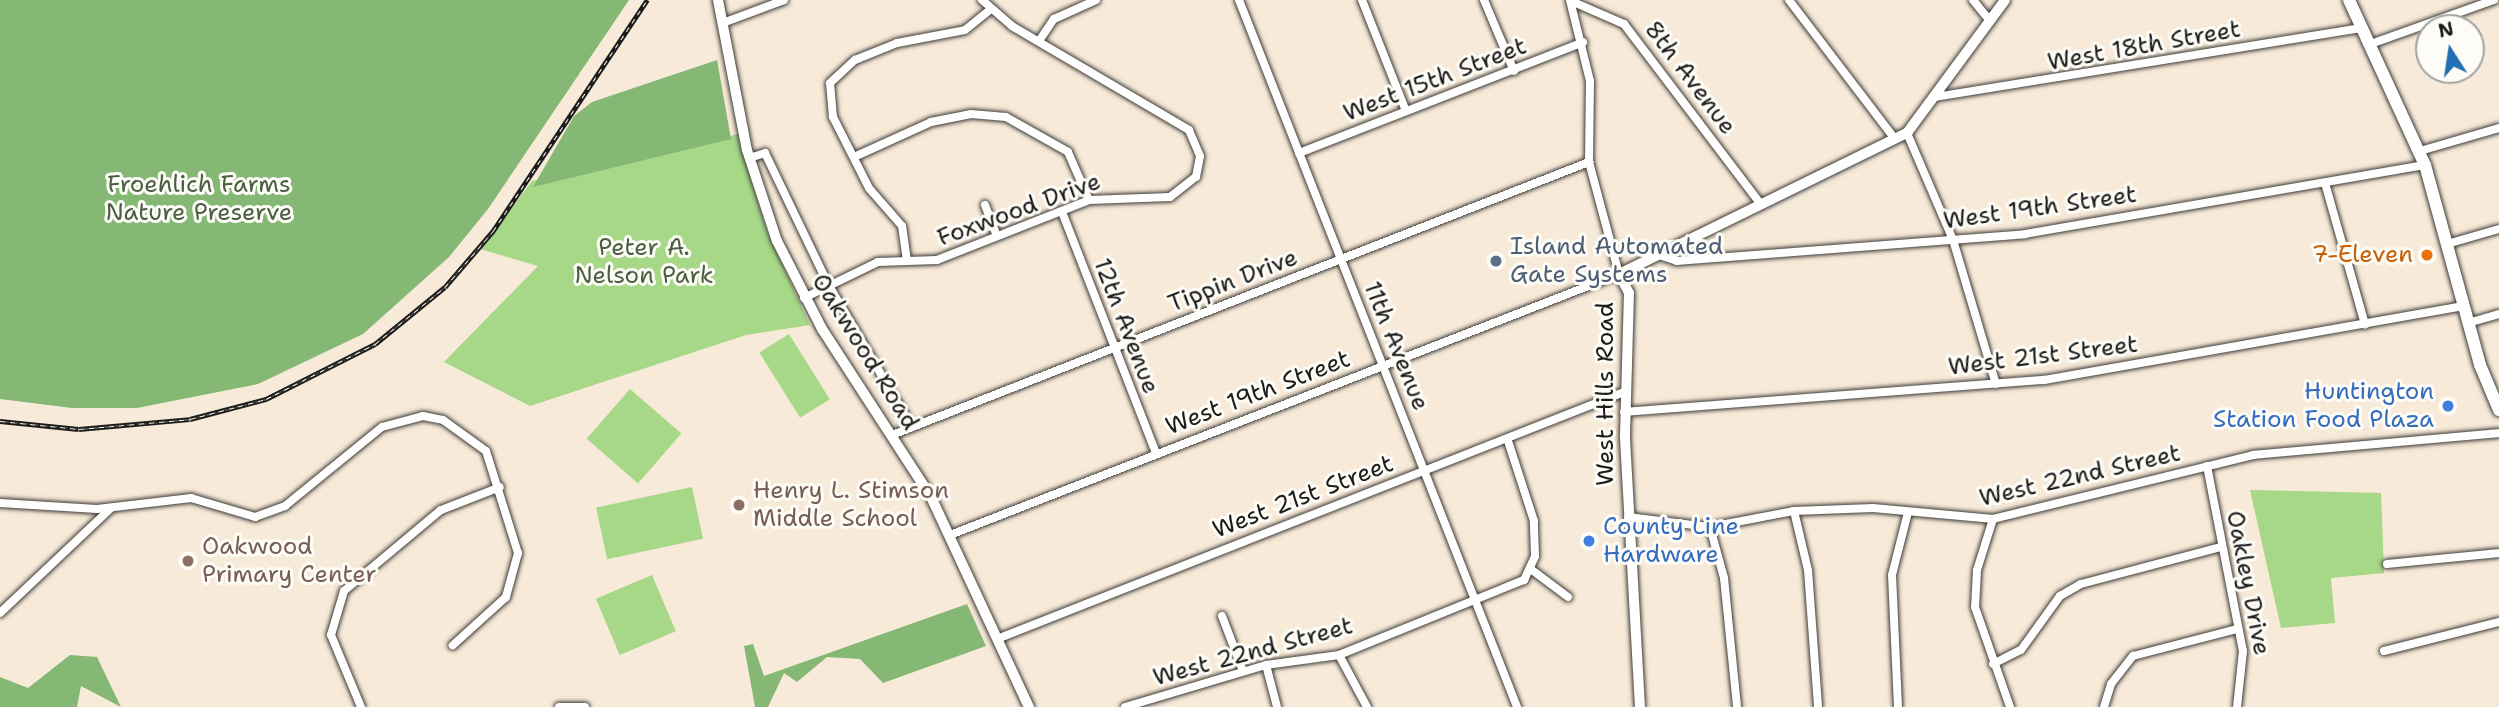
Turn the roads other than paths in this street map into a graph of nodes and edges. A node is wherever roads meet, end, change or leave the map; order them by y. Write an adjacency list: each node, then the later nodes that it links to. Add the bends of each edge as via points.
1 (719, 0): 16 (main road, Oakwood Road)
2 (784, 0): 16 (street)
3 (982, 0): 14 (street)
4 (1096, 0): 18 (street, via 1054,19)
5 (1239, 0): 28 (street, 11th Avenue)
6 (1362, 0): 23 (street)
7 (1484, 0): 21 (street)
8 (1789, 0): 26 (street)
9 (1973, 0): 15 (street)
10 (2005, 0): 15 (street, West Hills Road)
11 (2348, 0): 17 (main road)
12 (2494, 0): 20 (street)
13 (1570, 1): 19 (street); 35 (street, 8th Avenue, via 1624,24)
14 (990, 10): 18 (street); 29 (street, via 965,30 897,44 835,75 833,117)
15 (1990, 21): 22 (street, West Hills Road)
16 (725, 22): 30 (main road, Oakwood Road)
17 (2360, 28): 20 (main road); 22 (street, West 18th Street)
18 (1038, 41): 34 (street, Foxwood Drive, via 1189,130 1199,167 1180,194)
19 (1583, 42): 21 (street, West 15th Street); 31 (street, via 1590,81)
20 (2368, 45): 27 (main road)
21 (1514, 71): 23 (street, West 15th Street)
22 (1935, 97): 25 (street, West Hills Road)
23 (1406, 111): 28 (street, West 15th Street)
24 (2499, 128): 27 (street)
25 (1907, 133): 26 (street, West Hills Road); 40 (street)
26 (1895, 138): 35 (street, West Hills Road)
27 (2420, 151): 32 (main road)
28 (1299, 153): 43 (street, 11th Avenue)
29 (854, 157): 34 (street, via 931,122 971,114 1006,117 1069,152); 44 (street, via 869,188 902,226)
30 (749, 158): 46 (street, via 765,153); 47 (main road, Oakwood Road)
31 (1588, 162): 43 (street, Tippin Drive); 45 (street)
32 (2425, 165): 33 (street, West 19th Street); 41 (main road)
33 (2325, 183): 40 (street, West 19th Street, via 2025,234); 51 (street)
34 (1089, 200): 37 (street, Foxwood Drive)
35 (1760, 204): 42 (street, West Hills Road)
36 (985, 205): 39 (street)
37 (1062, 212): 39 (street, Foxwood Drive); 52 (street, 12th Avenue)
38 (2499, 229): 41 (street)
39 (997, 236): 44 (street, Foxwood Drive, via 937,260)
40 (1953, 240): 42 (street, West 19th Street, via 1677,261); 54 (street)
41 (2447, 244): 48 (main road)
42 (1659, 255): 45 (street, West Hills Road)
43 (1341, 260): 52 (street, Tippin Drive); 53 (street, 11th Avenue)
44 (908, 261): 46 (street, Foxwood Drive, via 878,262)
45 (1619, 274): 53 (street, West 19th Street); 55 (street, West Hills Road, via 1629,293)
46 (828, 284): 47 (street, Foxwood Drive); 58 (street)
47 (804, 298): 60 (main road, Oakwood Road)
48 (2463, 306): 50 (main road); 51 (street, West 21st Street)
49 (2499, 314): 50 (street)
50 (2468, 323): 56 (main road)
51 (2365, 324): 54 (street, West 21st Street)
52 (1114, 349): 58 (street, Tippin Drive); 62 (street, 12th Avenue)
53 (1382, 365): 62 (street, West 19th Street); 64 (street, 11th Avenue)
54 (1996, 384): 57 (street, West 21st Street)
55 (1624, 392): 57 (street, West Hills Road); 61 (street, West 21st Street)
56 (2499, 410)
57 (1624, 412): 70 (street, West Hills Road)
58 (912, 427): 60 (street, Tippin Drive)
59 (2499, 433): 63 (street, West 22nd Street, via 2269,453)
60 (892, 435): 73 (main road, Oakwood Road)
61 (1507, 438): 64 (street, West 21st Street); 77 (street, via 1531,502)
62 (1156, 453): 73 (street, West 19th Street)
63 (2207, 466): 71 (street, West 22nd Street); 74 (street, Oakley Drive)
64 (1425, 471): 79 (street, 11th Avenue); 84 (street, West 21st Street)
65 (500, 487): 67 (street, via 475,438 423,416 382,427 274,512 237,515 170,497); 85 (street, via 518,553 513,584); 92 (street, via 441,510 344,591 331,635)
66 (0, 503): 67 (street)
67 (111, 508): 80 (street)
68 (1794, 511): 69 (street, West 22nd Street); 72 (street, West 22nd Street); 101 (street, via 1808,570)
69 (1908, 512): 71 (street, West 22nd Street); 102 (street, via 1892,575)
70 (1628, 517): 72 (street, West 22nd Street); 99 (street, West Hills Road)
71 (1993, 519): 88 (street, via 1975,589)
72 (1710, 527): 100 (street, via 1724,578)
73 (950, 535): 84 (main road, Oakwood Road)
74 (2221, 547): 83 (street, Oakley Drive); 88 (street, via 2081,584 2060,596 2021,650)
75 (2499, 553): 76 (street)
76 (2387, 564)
77 (1532, 570): 78 (street); 79 (street, West 22nd Street, via 1524,580)
78 (1568, 597)
79 (1474, 598): 87 (street, West 22nd Street); 91 (street, 11th Avenue)
80 (0, 613)
81 (1222, 617): 90 (street)
82 (2499, 622): 86 (street)
83 (2237, 629): 104 (street, via 2133,656 2115,676); 105 (street, Oakley Drive, via 2245,671)
84 (996, 639): 95 (main road, Oakwood Road)
85 (453, 645)
86 (2384, 651)
87 (1339, 655): 89 (street, West 22nd Street); 98 (street)
88 (1993, 664): 103 (street)
89 (1266, 665): 90 (street, West 22nd Street); 97 (street)
90 (1243, 671): 96 (street, West 22nd Street)
91 (1514, 706)
92 (361, 707)
93 (559, 707): 94 (street)
94 (585, 707)
95 (1029, 707)
96 (1127, 707)
97 (1277, 707)
98 (1367, 707)
99 (1640, 707)
100 (1737, 707)
101 (1818, 707)
102 (1898, 707)
103 (2010, 707)
104 (2104, 707)
105 (2238, 707)

